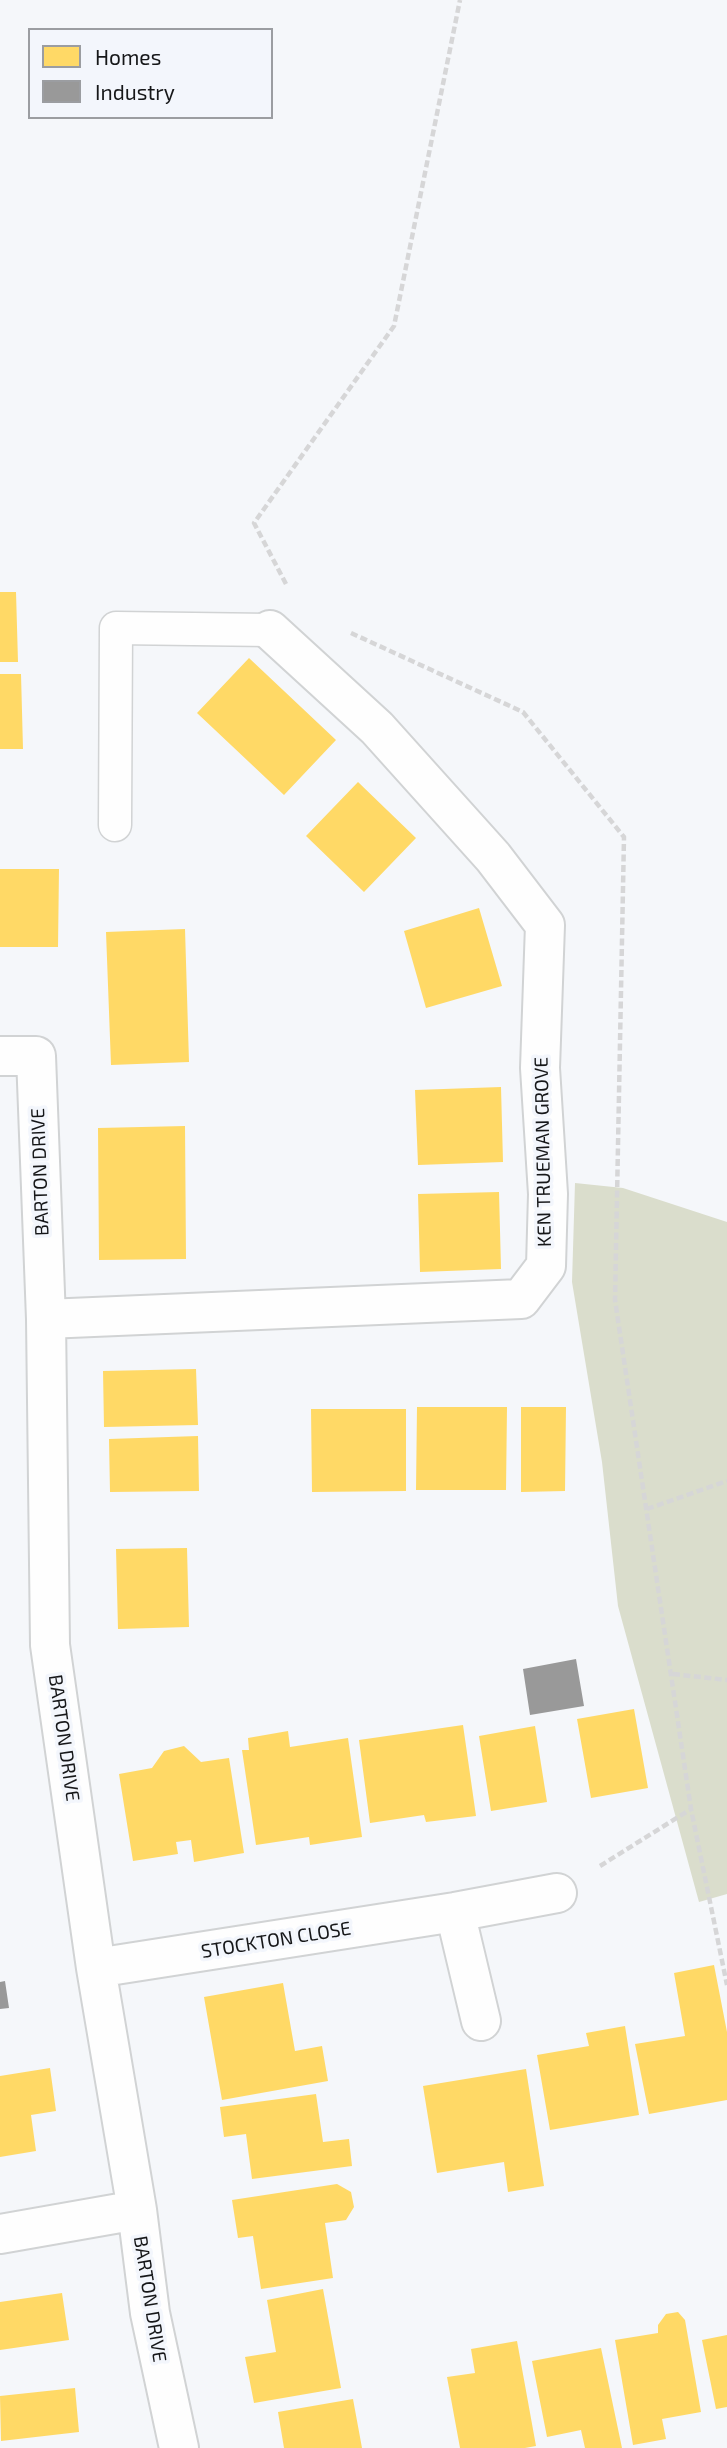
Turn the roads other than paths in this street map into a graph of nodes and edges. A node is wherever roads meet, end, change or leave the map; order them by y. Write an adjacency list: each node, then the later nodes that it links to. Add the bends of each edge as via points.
1 (270, 630): 2 (lane, via 116,628); 4 (street, KEN TRUEMAN GROVE, via 377,728 493,857 545,925 540,1068 548,1195 545,1266 521,1299)
2 (115, 825)
3 (0, 1056): 4 (street, BARTON DRIVE, via 36,1056)
4 (46, 1319): 7 (street, BARTON DRIVE, via 50,1645)
5 (557, 1893): 6 (street, STOCKTON CLOSE)
6 (455, 1912): 7 (street, STOCKTON CLOSE); 8 (street)
7 (96, 1968): 9 (street, BARTON DRIVE)
8 (481, 2021)
9 (137, 2210): 10 (street); 11 (street, BARTON DRIVE, via 150,2312)
10 (0, 2234)
11 (179, 2448)

